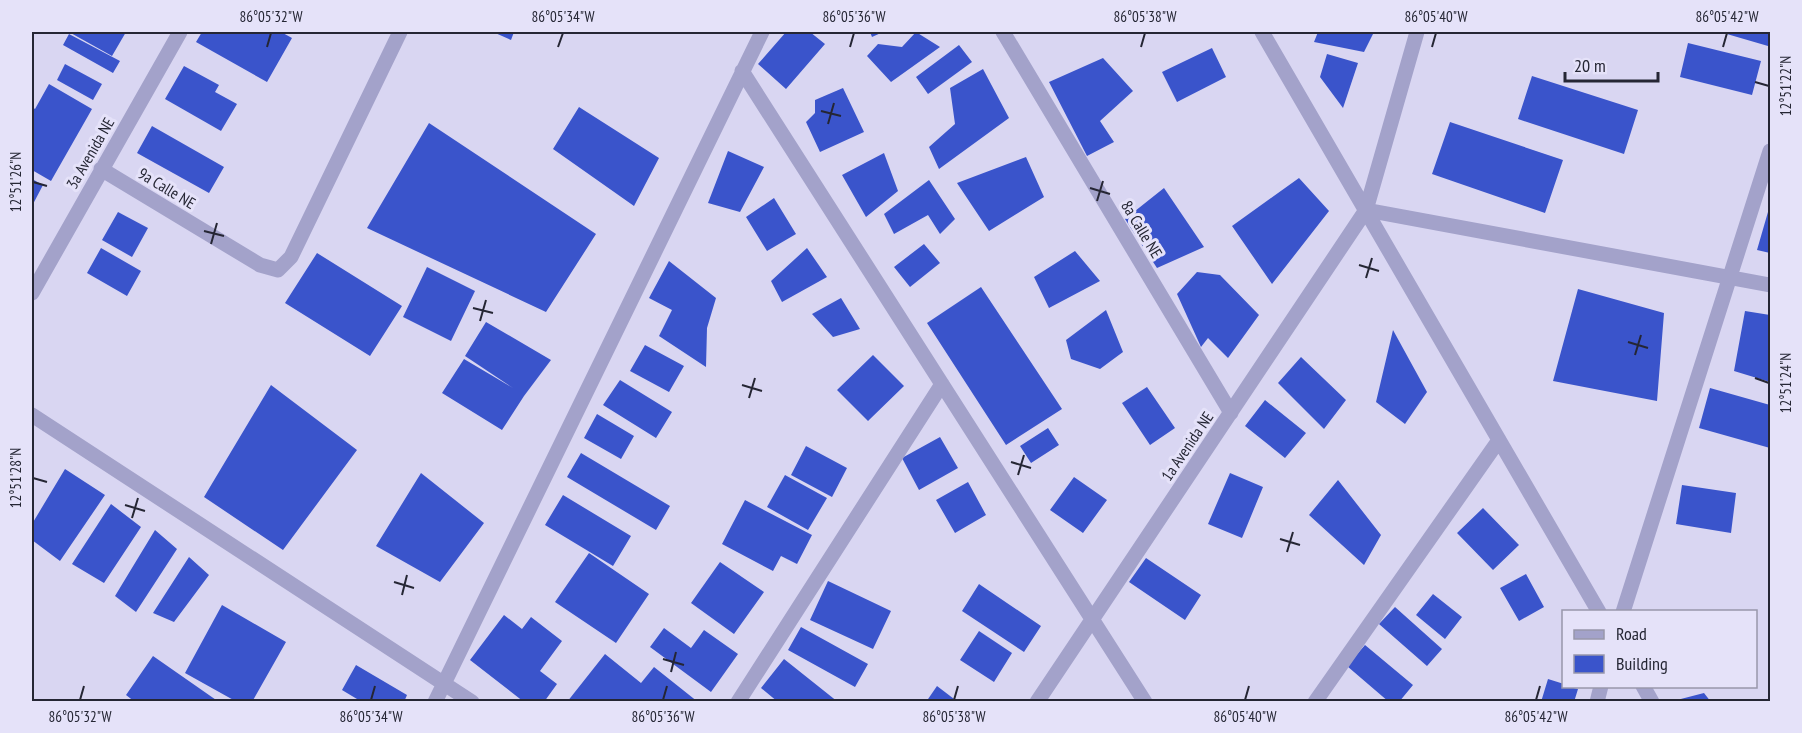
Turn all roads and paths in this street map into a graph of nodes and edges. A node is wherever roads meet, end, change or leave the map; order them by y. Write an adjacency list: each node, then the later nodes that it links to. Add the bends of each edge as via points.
1 (180, 32): 9 (street, 3a Avenida NE)
2 (400, 32): 9 (street, 9a Calle NE, via 291,257 278,270 260,265)
3 (762, 32): 7 (street)
4 (1003, 32): 15 (street, 8a Calle NE)
5 (1262, 32): 10 (street)
6 (1417, 32): 10 (street, 1a Avenida NE)
7 (742, 70): 14 (street); 21 (street)
8 (1770, 151): 11 (street)
9 (101, 170): 13 (street, 3a Avenida NE)
10 (1366, 210): 11 (street); 15 (street, 1a Avenida NE); 17 (street)
11 (1731, 279): 12 (street); 19 (street)
12 (1770, 285)
13 (32, 293)
14 (942, 384): 20 (street); 25 (street)
15 (1232, 413): 20 (street, 1a Avenida NE)
16 (32, 415): 21 (street)
17 (1499, 440): 18 (street); 28 (street)
18 (1598, 610)
19 (1624, 610)
20 (1093, 618): 26 (street, 1a Avenida NE); 27 (street)
21 (444, 684): 23 (street); 24 (street)
22 (1644, 688): 29 (street)
23 (435, 702)
24 (472, 702)
25 (738, 702)
26 (1037, 702)
27 (1145, 702)
28 (1315, 702)
29 (1652, 702)

